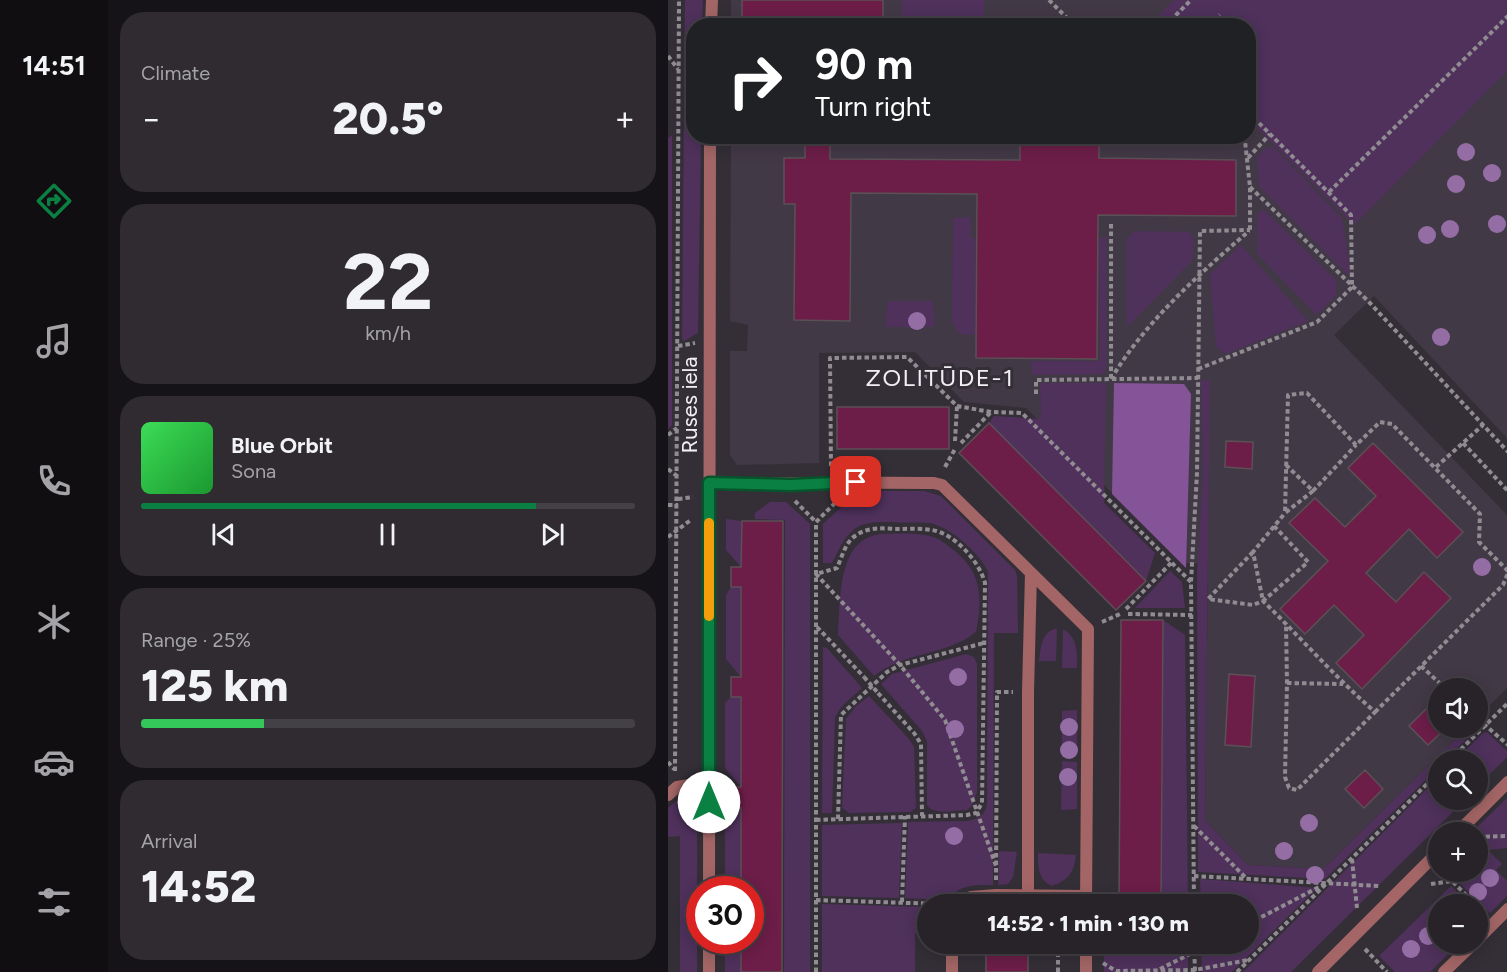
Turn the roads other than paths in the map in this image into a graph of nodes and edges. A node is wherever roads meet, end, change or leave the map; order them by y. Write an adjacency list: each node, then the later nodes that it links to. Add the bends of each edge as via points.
1 (712, 0): 2 (street)
2 (711, 18)
3 (710, 144): 4 (street, Ruses iela)
4 (709, 483): 5 (street, via 942,485); 6 (street, Ruses iela)
5 (1031, 573): 12 (street); 13 (street, via 1088,629)
6 (709, 782): 8 (street); 11 (street, Ruses iela)
7 (1508, 782): 9 (street)
8 (672, 791)
9 (1468, 822)
10 (1428, 862): 23 (street)
11 (709, 876)
12 (1028, 894)
13 (1086, 894)
14 (1508, 909): 15 (street)
15 (1488, 929)
16 (709, 954): 20 (street)
17 (952, 954): 21 (street)
18 (1086, 954): 22 (street)
19 (1463, 954): 24 (street)
20 (709, 972)
21 (952, 972)
22 (1086, 972)
23 (1318, 972)
24 (1444, 972)

